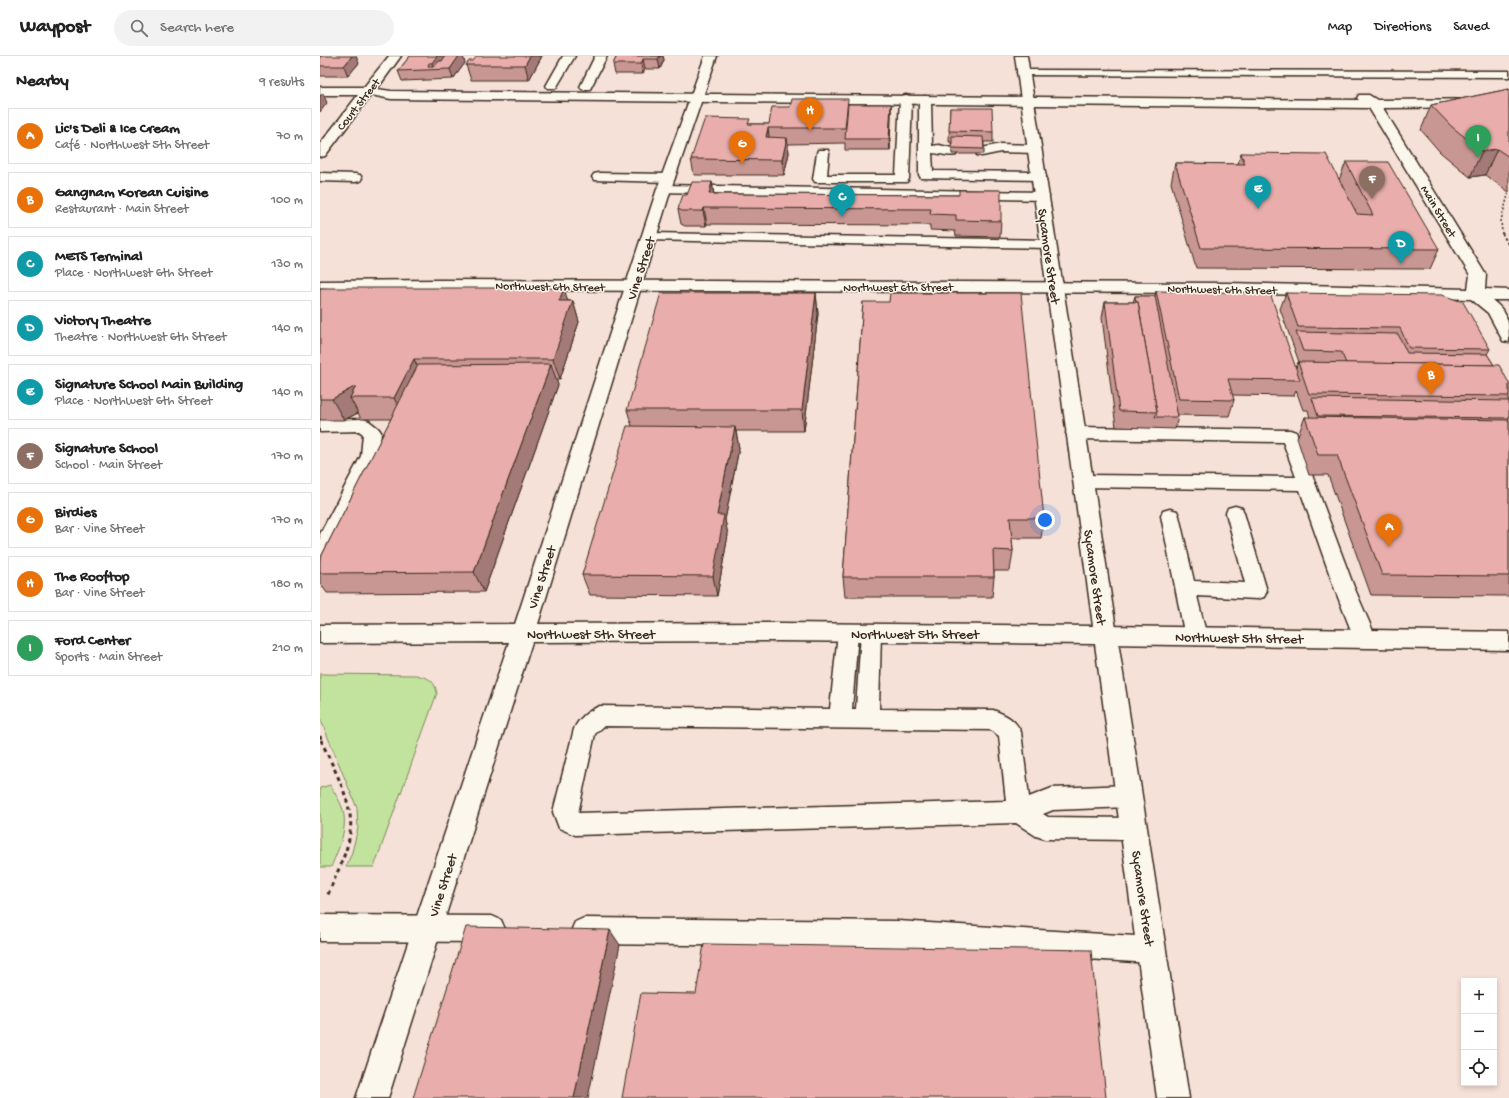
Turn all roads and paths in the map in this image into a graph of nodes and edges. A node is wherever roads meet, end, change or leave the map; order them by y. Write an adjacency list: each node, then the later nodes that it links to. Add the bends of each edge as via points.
1 (395, 56): 11 (street, Court Street)
2 (569, 56): 8 (lane)
3 (601, 56): 9 (lane)
4 (711, 56): 12 (street, Vine Street)
5 (1021, 56): 6 (street, Sycamore Street)
6 (1023, 73): 7 (lane); 13 (street, Sycamore Street)
7 (1509, 74)
8 (552, 86): 9 (street); 11 (street, via 396,85)
9 (586, 87): 12 (street)
10 (320, 91): 11 (street)
11 (368, 92): 12 (street, via 391,95); 20 (street, Court Street)
12 (697, 93): 13 (street); 15 (street); 26 (street, Vine Street)
13 (1027, 94): 14 (street); 14 (street, Main Street, via 1352,92); 16 (street); 19 (street, Sycamore Street)
14 (1376, 97): 17 (street); 37 (street, Main Street, via 1478,275)
15 (906, 99): 16 (street); 21 (lane, via 902,179 820,179)
16 (925, 100): 22 (lane, via 942,149 926,175)
17 (1509, 103)
18 (982, 149): 19 (lane)
19 (1035, 149): 22 (street, Sycamore Street)
20 (320, 153)
21 (823, 153)
22 (1039, 176): 28 (street, Sycamore Street)
23 (320, 177): 25 (lane)
24 (599, 177): 26 (lane)
25 (355, 178)
26 (666, 184): 28 (lane); 29 (street, Vine Street)
27 (1509, 192): 30 (path, via 1501,215 1500,228)
28 (1042, 196): 32 (street, Sycamore Street)
29 (650, 237): 32 (lane); 35 (street, Vine Street)
30 (1504, 240): 31 (path); 33 (path)
31 (1509, 240)
32 (1048, 244): 36 (street, Sycamore Street)
33 (1509, 246)
34 (320, 286): 35 (street, Northwest 6th Street)
35 (634, 287): 36 (street, Northwest 6th Street); 48 (street, Vine Street)
36 (1054, 288): 37 (street, Northwest 6th Street, via 1227,288); 41 (street, Sycamore Street)
37 (1476, 295): 38 (street, Northwest 6th Street); 39 (street, via 1496,310)
38 (1509, 295)
39 (1509, 337)
40 (320, 426): 46 (lane, via 363,425 372,432 370,456)
41 (1075, 433): 42 (street, Sycamore Street); 43 (lane, via 1290,436)
42 (1083, 481): 43 (lane); 52 (street, Sycamore Street)
43 (1307, 484): 54 (lane)
44 (1235, 512): 47 (lane, via 1257,591)
45 (1170, 516): 47 (lane)
46 (320, 552)
47 (1186, 588): 53 (lane)
48 (523, 633): 49 (street, Northwest 5th Street); 51 (street, Northwest 5th Street); 64 (street, Vine Street)
49 (848, 633): 50 (street, Northwest 5th Street); 56 (lane)
50 (871, 633): 52 (street, Northwest 5th Street); 57 (lane)
51 (320, 634)
52 (1105, 635): 53 (street, Northwest 5th Street); 59 (street, Sycamore Street)
53 (1196, 637): 54 (street, Northwest 5th Street)
54 (1365, 638): 55 (street, Northwest 5th Street)
55 (1509, 641)
56 (840, 718): 57 (lane); 60 (lane, via 600,716 586,730 565,812 568,820 575,824)
57 (867, 718): 60 (lane, via 993,720 1003,725 1010,732)
58 (320, 736): 62 (path, via 348,806 351,826 345,851)
59 (1128, 796): 60 (lane, via 1052,799); 61 (street, Sycamore Street)
60 (1020, 812): 61 (lane, via 1045,828)
61 (1133, 829): 67 (street, Sycamore Street)
62 (326, 900)
63 (320, 928): 64 (lane)
64 (428, 928): 65 (lane); 68 (street, Vine Street)
65 (513, 930)
66 (558, 931): 67 (lane, via 898,934)
67 (1151, 950): 69 (street, Sycamore Street)
68 (372, 1098)
69 (1174, 1098)

